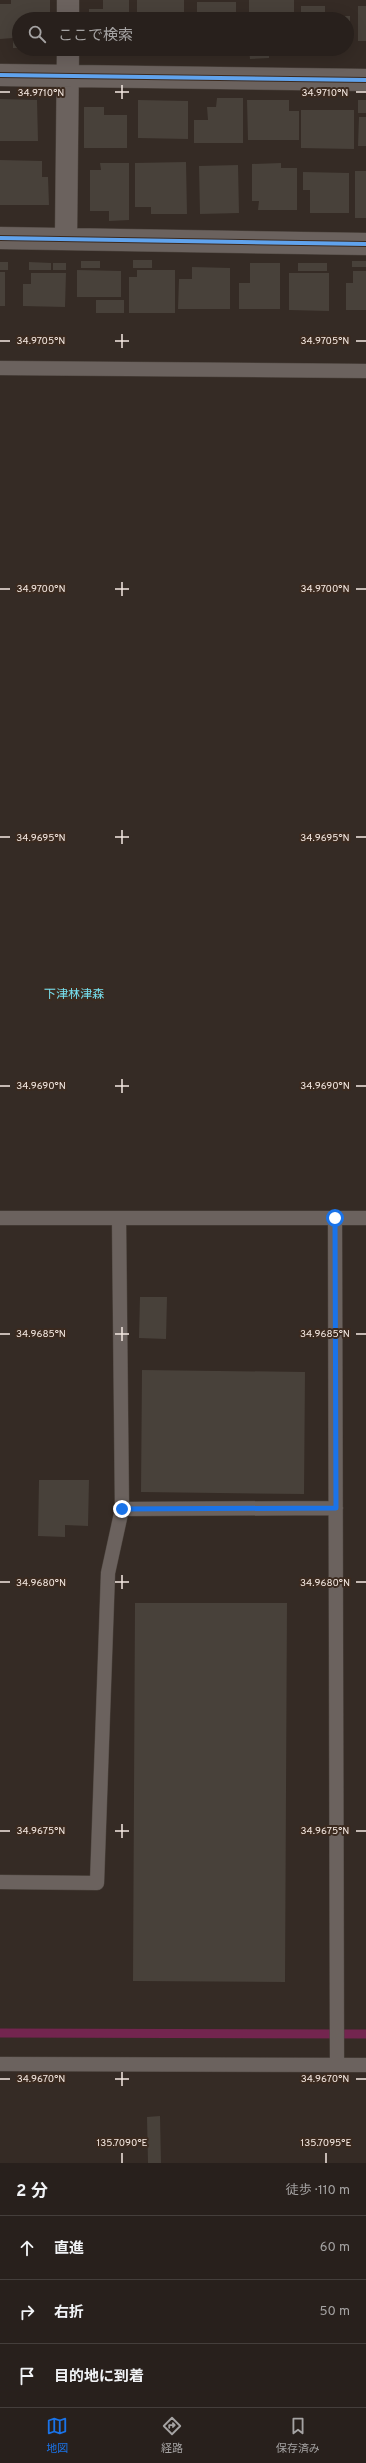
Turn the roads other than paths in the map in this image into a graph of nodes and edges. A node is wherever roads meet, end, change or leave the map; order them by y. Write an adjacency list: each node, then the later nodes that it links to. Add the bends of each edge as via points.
1 (68, 0): 2 (street)
2 (68, 12)
3 (68, 56): 5 (street)
4 (0, 75): 5 (street)
5 (68, 75): 6 (street); 8 (street)
6 (366, 80)
7 (0, 238): 8 (street)
8 (66, 238): 9 (street, via 103,241)
9 (366, 244)
10 (0, 368): 11 (lane)
11 (366, 370)
12 (0, 1218): 13 (lane)
13 (119, 1218): 14 (lane); 17 (lane)
14 (335, 1218): 15 (lane); 16 (lane)
15 (366, 1218)
16 (336, 1508): 17 (lane); 20 (lane)
17 (122, 1509): 18 (lane, via 108,1573 97,1883)
18 (0, 1882)
19 (0, 2064): 20 (lane)
20 (337, 2065): 21 (lane)
21 (366, 2065)

